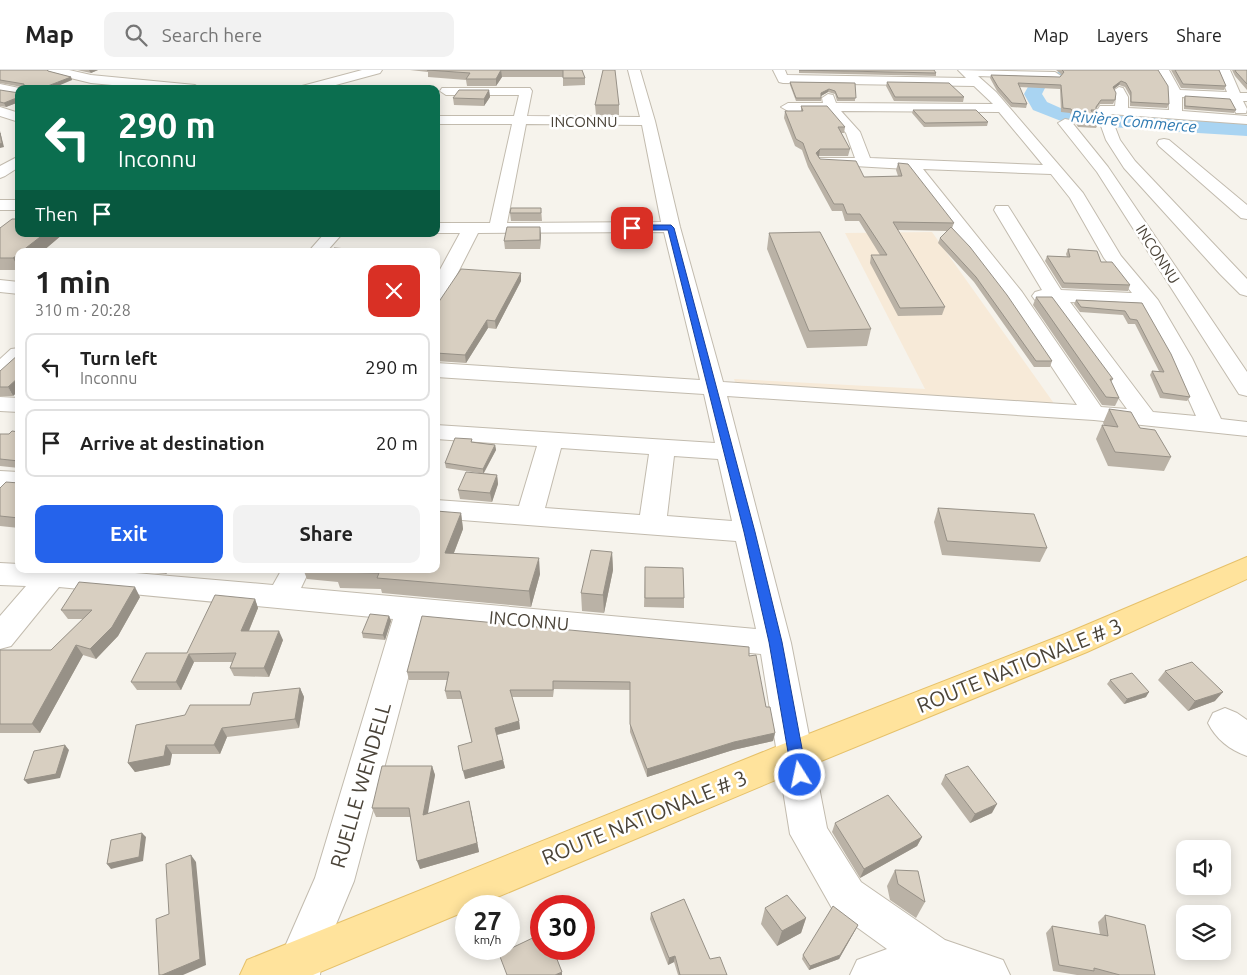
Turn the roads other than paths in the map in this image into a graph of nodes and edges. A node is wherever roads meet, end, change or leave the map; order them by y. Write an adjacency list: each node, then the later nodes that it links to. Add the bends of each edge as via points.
1 (54, 70): 12 (street, via 91,79)
2 (376, 70): 13 (street)
3 (634, 70): 29 (street)
4 (1162, 70): 17 (street, via 1170,77)
5 (1224, 71): 6 (street); 22 (street)
6 (1240, 73)
7 (781, 75): 10 (street)
8 (969, 75): 9 (street); 10 (street); 21 (street, INCONNU)
9 (1055, 76)
10 (827, 77): 20 (street)
11 (458, 80): 18 (street)
12 (153, 85)
13 (321, 85)
14 (0, 88): 15 (street)
15 (15, 90)
16 (1119, 91): 24 (street)
17 (1174, 93): 22 (street); 25 (street)
18 (441, 96): 28 (street, via 526,91)
19 (788, 108): 20 (street)
20 (831, 108): 21 (street); 34 (street, via 853,132)
21 (1002, 108): 36 (street, INCONNU)
22 (1243, 108): 25 (street)
23 (0, 111): 26 (street)
24 (1121, 111): 25 (street); 49 (street, INCONNU, via 1105,109 1103,112 1125,159)
25 (1175, 115)
26 (15, 117)
27 (440, 120): 28 (street, INCONNU)
28 (519, 121): 29 (street, INCONNU); 43 (street)
29 (648, 121): 44 (street)
30 (1065, 123): 48 (street, INCONNU, via 1103,170)
31 (1164, 143): 41 (street)
32 (15, 153): 37 (street)
33 (824, 161): 34 (street)
34 (864, 163): 35 (street)
35 (912, 165): 36 (street); 55 (street)
36 (1055, 170): 50 (street, INCONNU, via 1077,196)
37 (0, 173)
38 (0, 205): 39 (street)
39 (15, 205)
40 (1002, 210): 56 (street)
41 (1247, 214)
42 (440, 228): 45 (street)
43 (497, 228): 44 (street); 45 (street)
44 (671, 228): 61 (street)
45 (471, 229): 53 (street)
46 (330, 237): 47 (street)
47 (321, 248)
48 (1160, 257): 49 (street); 50 (street); 62 (street, INCONNU)
49 (1214, 257): 54 (street, INCONNU)
50 (1113, 258): 57 (street, INCONNU)
51 (0, 286): 52 (street)
52 (15, 288)
53 (440, 288)
54 (1247, 290)
55 (1015, 296): 56 (street, INCONNU); 65 (street)
56 (1055, 296): 57 (street, INCONNU); 66 (street)
57 (1148, 300): 67 (street, INCONNU, via 1181,358)
58 (15, 357): 59 (street)
59 (0, 370)
60 (440, 370): 61 (street)
61 (714, 389): 65 (street); 72 (street)
62 (1247, 389)
63 (0, 404): 64 (street)
64 (15, 405)
65 (1094, 413): 66 (street)
66 (1146, 419): 67 (street)
67 (1212, 426): 68 (street)
68 (1247, 429)
69 (440, 432): 70 (street)
70 (551, 441): 71 (street); 76 (street)
71 (662, 448): 72 (street); 77 (street)
72 (730, 452): 78 (street)
73 (0, 479): 74 (street)
74 (15, 480)
75 (440, 509): 76 (street)
76 (529, 516): 77 (street)
77 (652, 525): 78 (street)
78 (750, 532): 88 (street)
79 (1247, 567): 89 (main road, ROUTE NATIONALE # 3, via 1076,643)
80 (27, 573): 84 (street, INCONNU)
81 (53, 573): 87 (street)
82 (63, 573): 85 (street, INCONNU)
83 (294, 573): 85 (street)
84 (0, 574)
85 (282, 597): 86 (street, INCONNU)
86 (411, 609): 88 (street, INCONNU); 90 (street, RUELLE WENDELL, via 334,881)
87 (0, 637)
88 (775, 642): 89 (street)
89 (796, 755): 90 (main road, ROUTE NATIONALE # 3); 91 (street, via 809,834 847,896)
90 (299, 966): 92 (main road, ROUTE NATIONALE # 3)
91 (938, 967): 93 (street); 94 (street)
92 (262, 975)
93 (872, 975)
94 (988, 975)

